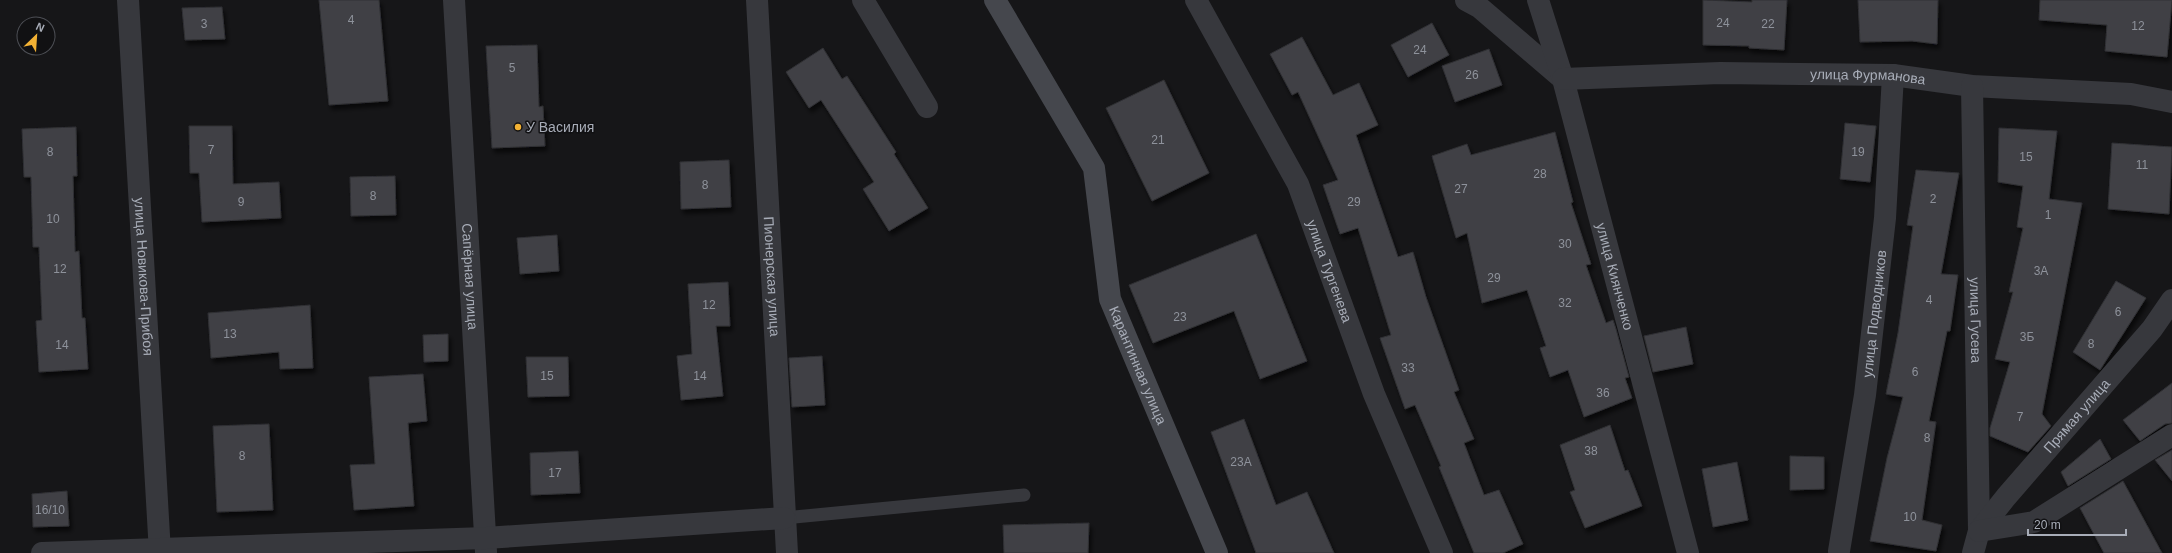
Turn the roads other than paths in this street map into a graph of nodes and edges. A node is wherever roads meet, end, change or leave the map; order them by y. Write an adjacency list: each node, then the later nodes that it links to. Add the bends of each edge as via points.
1 (128, 0): 20 (street, улица Новикова-Прибоя)
2 (454, 0): 19 (street, Сапёрная улица)
3 (757, 0): 17 (street, Пионерская улица)
4 (863, 0): 13 (street)
5 (994, 0): 24 (main road, Карантинная улица, via 1094,168 1110,299)
6 (1196, 0): 25 (street, улица Тургенева, via 1298,184 1374,394)
7 (1466, 0): 10 (street, via 1479,7)
8 (1538, 0): 10 (street, улица Киянченко)
9 (1894, 75): 10 (street, улица Фурманова, via 1720,73); 11 (street, улица Фурманова); 21 (street, улица Подводников, via 1885,218 1867,380)
10 (1563, 78): 26 (street, улица Киянченко)
11 (1972, 86): 12 (street, улица Фурманова, via 2131,94); 18 (street, улица Гусева)
12 (2172, 102)
13 (928, 107)
14 (2172, 300): 18 (street, Прямая улица, via 2152,329 2006,497)
15 (2172, 435): 18 (street, via 2034,522)
16 (1024, 495): 17 (lane)
17 (784, 518): 19 (street); 23 (street, Пионерская улица)
18 (1979, 532): 27 (street, улица Гусева)
19 (486, 546): 20 (street)
20 (160, 551): 22 (street)
21 (1839, 551)
22 (42, 553)
23 (787, 553)
24 (1217, 553)
25 (1442, 553)
26 (1688, 553)
27 (1973, 553)

